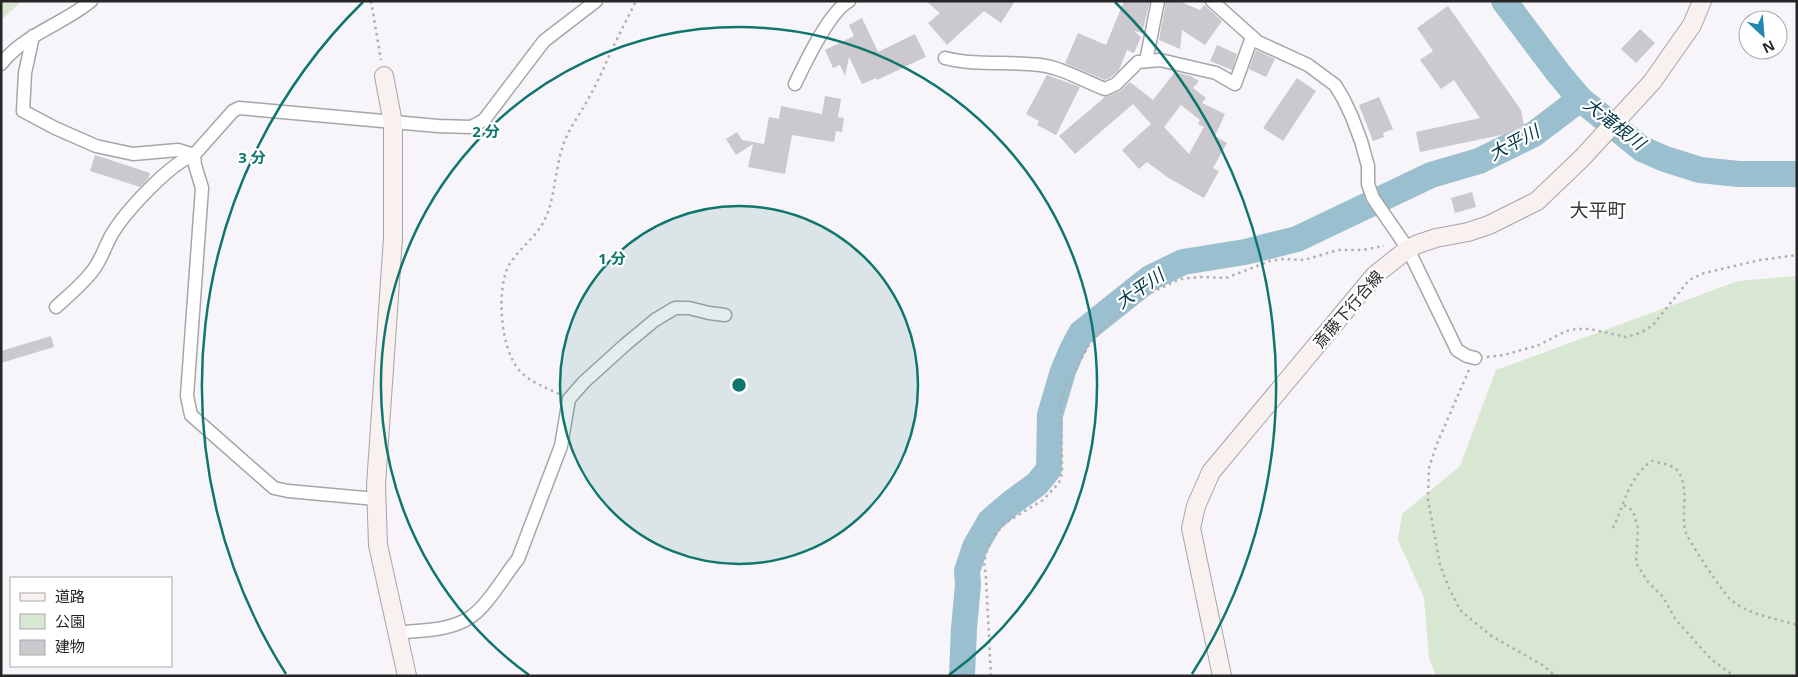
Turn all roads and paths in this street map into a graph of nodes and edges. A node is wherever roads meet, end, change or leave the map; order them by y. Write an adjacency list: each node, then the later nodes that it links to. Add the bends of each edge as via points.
1 (91, 1): 9 (street)
2 (371, 1): 14 (path)
3 (596, 1): 16 (street, via 544,41 484,120 471,127)
4 (636, 1): 23 (path, via 594,89 565,140 546,217 506,272 502,296 504,335 516,366 535,382)
5 (849, 1): 15 (street, via 828,25)
6 (1158, 1): 12 (street)
7 (1212, 1): 10 (street)
8 (1702, 1): 18 (main road, 斎藤下行合線, via 1692,25 1647,87 1582,158 1537,201 1489,225)
9 (33, 36): 13 (street, via 20,44); 17 (street, via 25,73 23,111 96,146 133,154 178,150)
10 (1252, 37): 12 (street, via 1235,84 1216,73 1160,60); 18 (street, via 1308,66 1335,85 1361,142 1373,198)
11 (945, 58): 12 (street, via 962,62 1042,65 1105,89 1116,84 1138,62)
12 (1146, 61)
13 (1, 64)
14 (384, 76): 16 (main road)
15 (796, 84)
16 (393, 123): 17 (street, via 239,108); 24 (main road, via 392,238)
17 (194, 155): 20 (street, via 185,158 140,199 111,235 94,269); 24 (street, via 202,188 187,396 191,415 274,488)
18 (1405, 245): 22 (street, via 1457,350); 30 (path, via 1338,250 1304,260 1270,261 1226,278 1180,279 1136,300 1109,322 1089,345 1065,387 1060,405 1062,473 1059,483 1042,500 1005,523 987,550 984,562); 31 (main road, 斎藤下行合線, via 1365,286 1211,472 1204,485 1191,528)
19 (1797, 255): 22 (path, via 1760,260 1704,273 1689,280 1653,325 1633,335 1626,337 1576,329 1504,355)
20 (56, 307)
21 (724, 315): 23 (street, via 676,308 655,320 600,366)
22 (1474, 358): 32 (path, via 1429,468 1428,499 1440,565 1460,610 1490,635 1544,666)
23 (569, 399): 28 (street, via 561,446 518,559 470,618 434,629)
24 (376, 499): 28 (main road, via 378,545)
25 (1624, 504): 26 (path); 27 (path, via 1631,483 1643,466 1652,461 1676,470 1684,485 1685,531 1729,598 1761,615); 33 (path, via 1633,511 1638,528 1636,563 1648,582 1711,660)
26 (1613, 528)
27 (1797, 625)
28 (397, 633): 29 (main road)
29 (407, 676)
30 (990, 676)
31 (1222, 676)
32 (1555, 676)
33 (1734, 676)

